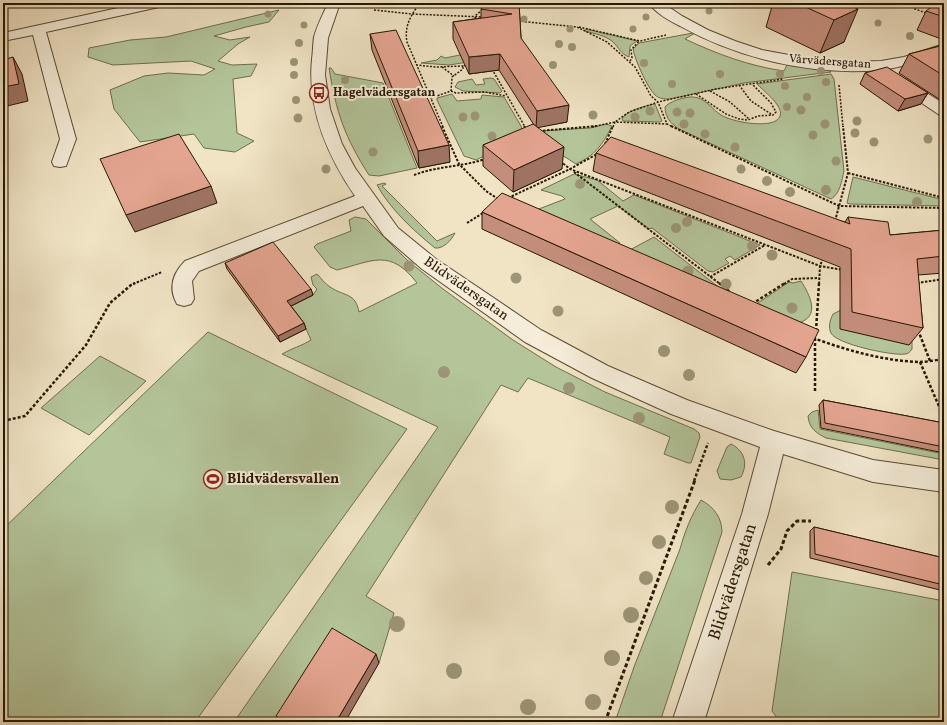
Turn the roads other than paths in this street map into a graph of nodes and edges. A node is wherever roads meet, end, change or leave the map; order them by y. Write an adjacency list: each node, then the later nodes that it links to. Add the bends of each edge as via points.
1 (160, 3): 4 (street, via 84,22)
2 (334, 3): 10 (street, Blidvädersgatan, via 321,38 318,93 334,144)
3 (655, 3): 7 (street, Vårvädersgatan, via 716,39 754,52 800,62)
4 (38, 29): 5 (street); 9 (street, via 68,138)
5 (3, 37)
6 (944, 48): 7 (street, Vårvädersgatan, via 923,56)
7 (875, 66): 8 (street)
8 (944, 111)
9 (60, 162)
10 (366, 198): 11 (street, via 192,266 183,274 181,284); 12 (street, Blidvädersgatan, via 391,232 429,264 533,336 600,372 716,421)
11 (184, 299)
12 (774, 441): 13 (street, Blidvädersgatan, via 873,471); 14 (street, Blidvädersgatan, via 755,514)
13 (944, 481)
14 (688, 722)

